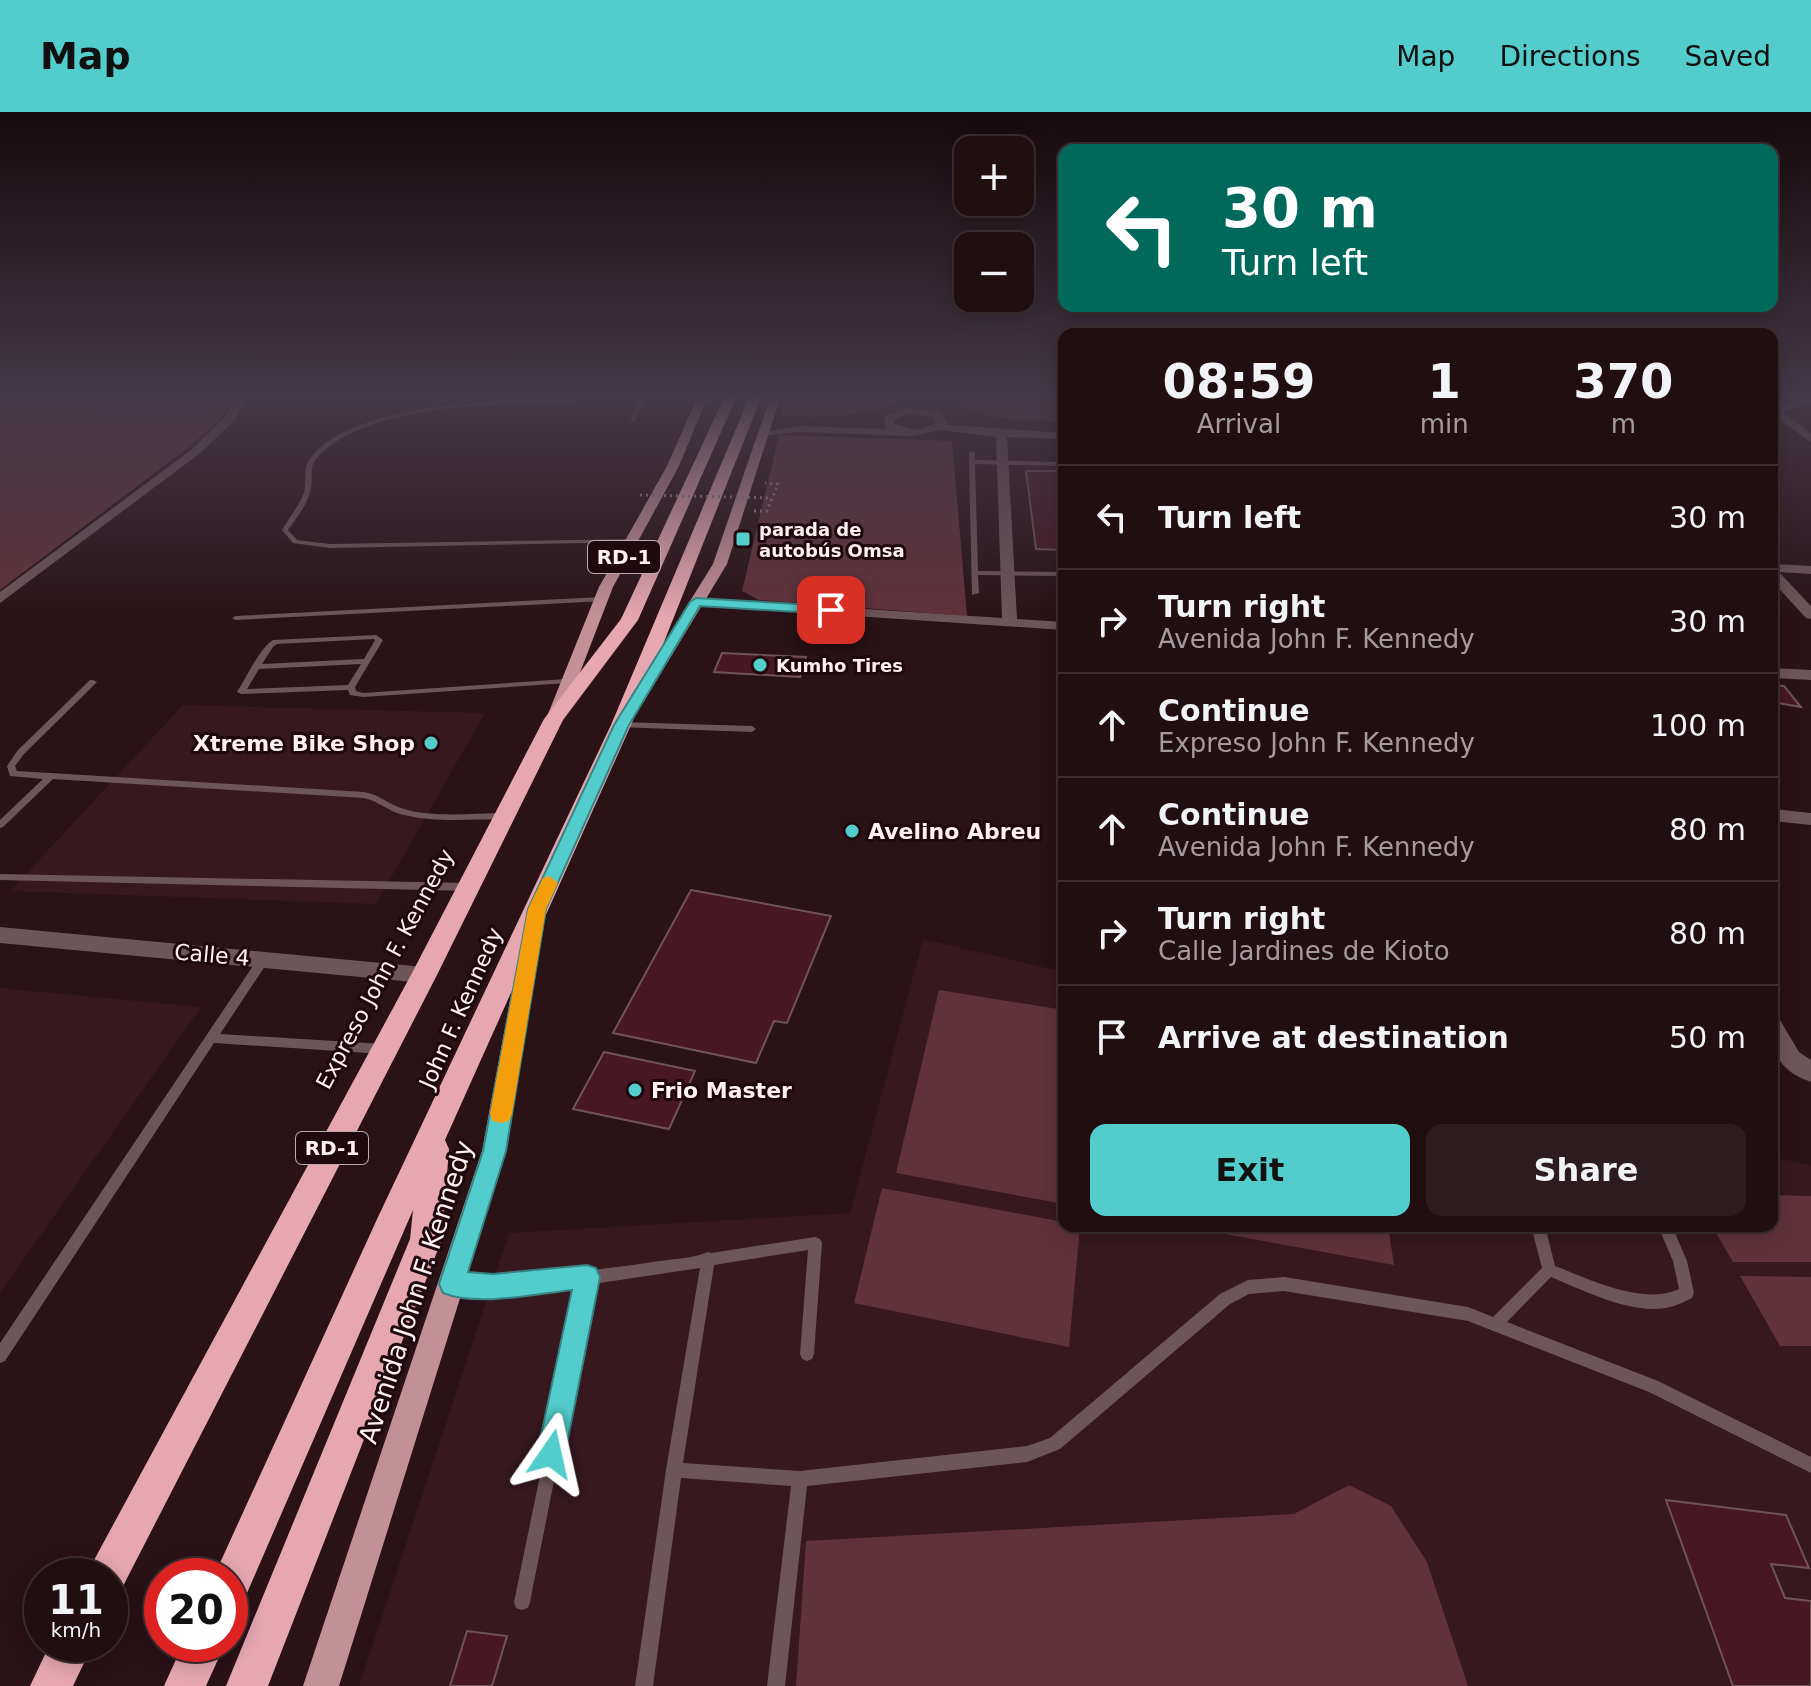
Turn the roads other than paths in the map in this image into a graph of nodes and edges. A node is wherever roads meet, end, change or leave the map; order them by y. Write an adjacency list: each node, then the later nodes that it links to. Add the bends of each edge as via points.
1 (169, 471): 17 (street)
2 (308, 471): 9 (lane, via 309,486 285,530 295,542 307,545)
3 (670, 471): 9 (main road, RD-1)
4 (698, 471): 32 (highway, Expreso John F. Kennedy / RD-1, via 629,620)
5 (726, 471): 33 (highway, RD-1)
6 (751, 471): 19 (main road, RD-1, via 720,564)
7 (972, 471): 12 (lane)
8 (1003, 471): 13 (street)
9 (634, 541): 18 (main road, RD-1)
10 (1778, 570): 11 (street)
11 (1811, 570)
12 (975, 573): 13 (lane); 16 (lane)
13 (1008, 574): 14 (lane); 23 (street)
14 (1058, 574)
15 (1778, 576): 20 (street)
16 (975, 593)
17 (0, 599)
18 (601, 599): 22 (lane); 29 (main road, RD-1)
19 (696, 602): 23 (street); 33 (main road, RD-1)
20 (1806, 604): 21 (street)
21 (1811, 615)
22 (236, 618)
23 (1010, 623): 24 (street)
24 (1058, 626)
25 (367, 661): 26 (lane); 26 (lane, via 376,637 276,642); 31 (lane)
26 (255, 667): 31 (lane, via 241,692)
27 (1778, 673): 28 (street)
28 (1811, 675)
29 (567, 681): 31 (lane, via 363,695); 32 (main road, RD-1)
30 (93, 682): 35 (lane, via 11,766 13,774)
31 (351, 687)
32 (554, 719): 36 (highway, Expreso John F. Kennedy / RD-1)
33 (621, 725): 34 (lane); 42 (highway, RD-1)
34 (752, 729)
35 (51, 776): 36 (lane, via 376,796 398,811 415,814); 39 (lane)
36 (505, 816): 41 (highway, Expreso John F. Kennedy / RD-1)
37 (1778, 816): 38 (street)
38 (1811, 819)
39 (0, 825)
40 (0, 877): 41 (lane)
41 (469, 887): 45 (highway, Expreso John F. Kennedy / RD-1)
42 (537, 909): 50 (highway, John F. Kennedy / RD-1); 56 (main road, Avenida John F. Kennedy / RD-1, via 494,1151)
43 (0, 935): 44 (street, Calle 4)
44 (263, 960): 45 (street, Calle 4); 47 (lane)
45 (424, 975): 48 (highway, Expreso John F. Kennedy / RD-1)
46 (1778, 1036): 49 (street, via 1791,1059)
47 (213, 1038): 48 (lane); 59 (lane)
48 (385, 1049): 63 (highway, Expreso John F. Kennedy / RD-1)
49 (1811, 1072)
50 (436, 1131): 64 (highway, RD-1); 70 (highway, via 426,1239)
51 (1540, 1232): 54 (lane)
52 (1668, 1232): 54 (lane, via 1687,1293 1675,1302 1652,1304)
53 (708, 1258): 55 (lane); 58 (lane, via 815,1243); 61 (lane)
54 (1549, 1270): 57 (lane)
55 (587, 1277): 56 (lane, via 493,1286); 65 (lane)
56 (452, 1284): 71 (main road, Avenida John F. Kennedy / RD-1)
57 (1496, 1324): 60 (lane, via 1653,1386); 62 (lane, via 1468,1314 1284,1284 1248,1287 1225,1299 1055,1444 998,1459)
58 (807, 1354)
59 (0, 1356)
60 (1811, 1465)
61 (674, 1470): 62 (lane); 72 (lane)
62 (800, 1479): 73 (lane)
63 (116, 1558)
64 (242, 1558)
65 (522, 1602)
66 (63, 1662): 68 (highway)
67 (196, 1662): 69 (highway)
68 (51, 1686)
69 (185, 1686)
70 (247, 1686)
71 (321, 1686)
72 (644, 1686)
73 (776, 1686)

